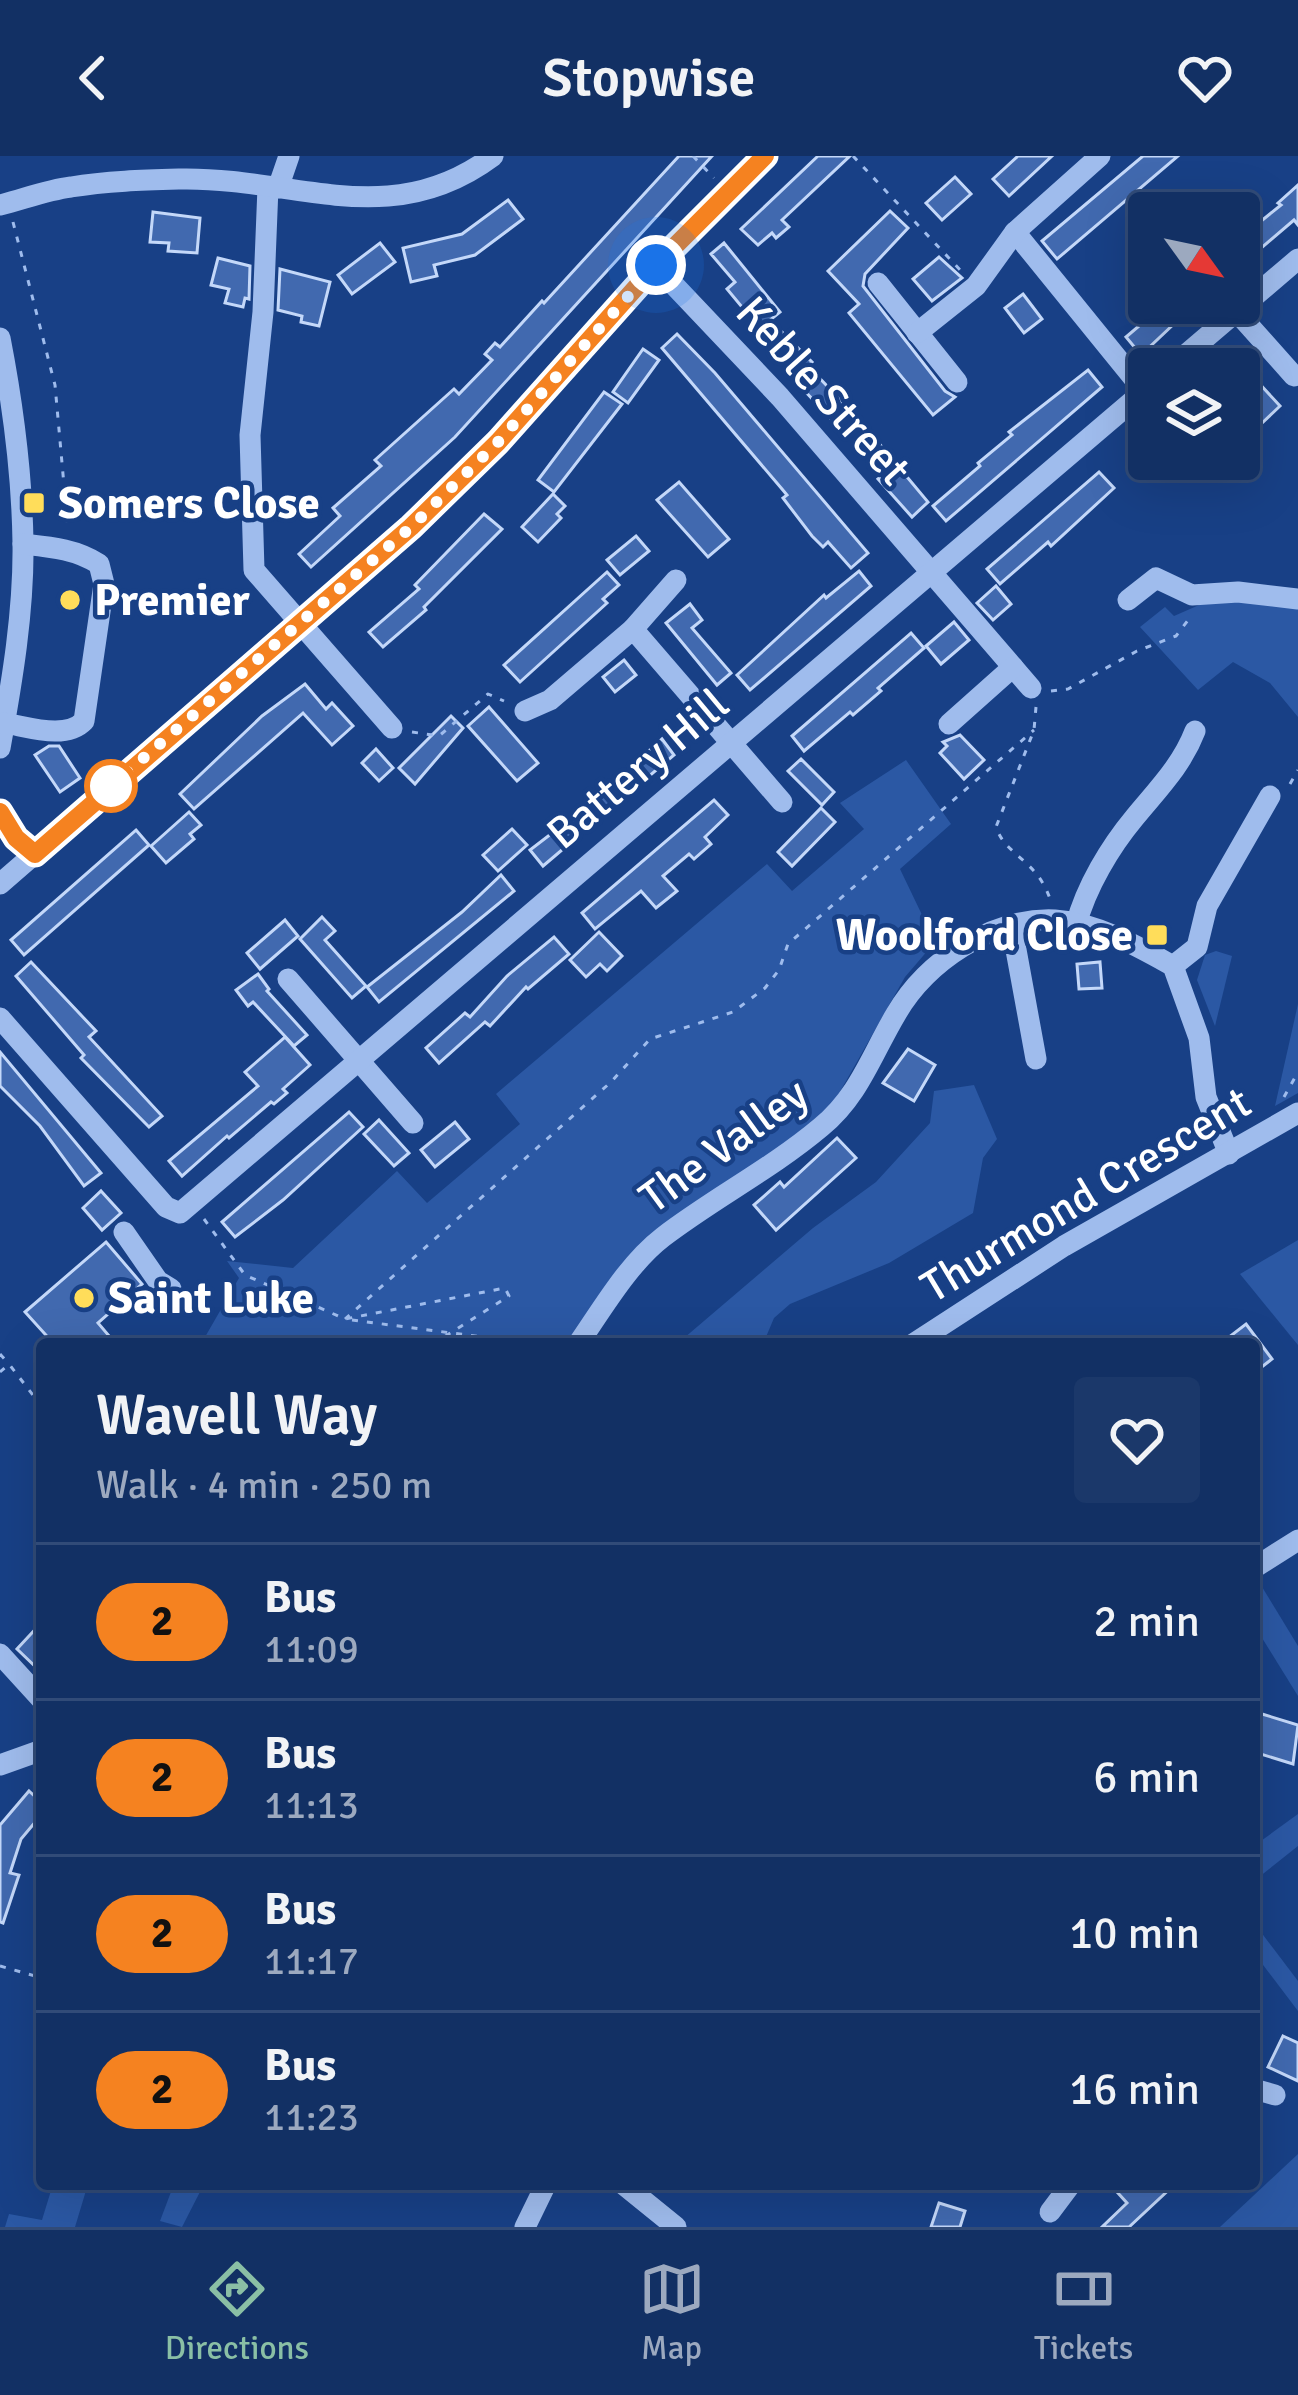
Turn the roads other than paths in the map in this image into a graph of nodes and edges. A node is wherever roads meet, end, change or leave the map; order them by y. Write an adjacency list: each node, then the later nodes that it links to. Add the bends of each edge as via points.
1 (289, 156): 5 (street)
2 (493, 156): 5 (street, via 418,193 340,199)
3 (766, 156): 9 (street)
4 (1100, 156): 7 (street)
5 (273, 187): 6 (street, via 186,179 70,187); 27 (street, via 250,435 254,570)
6 (4, 204)
7 (1016, 232): 14 (street, via 976,286); 17 (street)
8 (1298, 259): 11 (street)
9 (656, 265): 23 (street, Keble Street); 27 (street, via 481,460)
10 (878, 284): 14 (street)
11 (1260, 290)
12 (1220, 324): 16 (street)
13 (1247, 324): 18 (street)
14 (917, 333): 19 (street)
15 (0, 338): 21 (street, via 13,410)
16 (1193, 348)
17 (1128, 366)
18 (1294, 376)
19 (957, 382)
20 (1128, 405): 23 (street, Battery Hill)
21 (9, 488): 22 (street)
22 (23, 544): 32 (street); 32 (street, via 66,549 104,574 80,727)
23 (930, 572): 29 (street, Keble Street); 36 (street, Battery Hill)
24 (676, 580): 28 (street)
25 (1298, 599): 26 (street, via 1192,595 1156,578)
26 (1128, 600)
27 (299, 624): 34 (street); 41 (street)
28 (634, 629): 31 (street, via 550,700); 36 (street)
29 (1013, 667): 30 (street, Keble Street); 33 (street)
30 (1031, 688)
31 (525, 711)
32 (4, 723): 37 (street)
33 (949, 724)
34 (392, 728)
35 (1195, 731): 43 (street)
36 (730, 740): 39 (street); 48 (street, Battery Hill)
37 (0, 748)
38 (1270, 796): 45 (street, via 1207,907 1197,946)
39 (782, 802)
40 (0, 812): 41 (street)
41 (35, 854): 42 (street)
42 (0, 884)
43 (1066, 923): 44 (street, The Valley); 45 (street, The Valley, via 1109,933)
44 (1012, 928): 49 (street); 55 (street, The Valley, via 942,960 896,1013 844,1106 764,1172 660,1239)
45 (1173, 967): 52 (street)
46 (288, 979): 48 (street)
47 (0, 1018): 48 (street, Battery Hill, via 166,1207 185,1209)
48 (357, 1060): 51 (street)
49 (1036, 1060)
50 (1298, 1113): 52 (street, Thurmond Crescent)
51 (412, 1124)
52 (1229, 1154): 56 (street, Thurmond Crescent)
53 (124, 1232): 54 (street)
54 (171, 1289)
55 (582, 1338)
56 (922, 1338)
57 (1298, 1540): 58 (street)
58 (1260, 1564)
59 (0, 1654): 60 (street)
60 (36, 1693)
61 (36, 1758): 62 (street)
62 (0, 1765)
63 (543, 2190): 67 (street)
64 (630, 2190): 68 (street)
65 (1066, 2190): 66 (street)
66 (1050, 2212)
67 (525, 2227)
68 (676, 2227)

